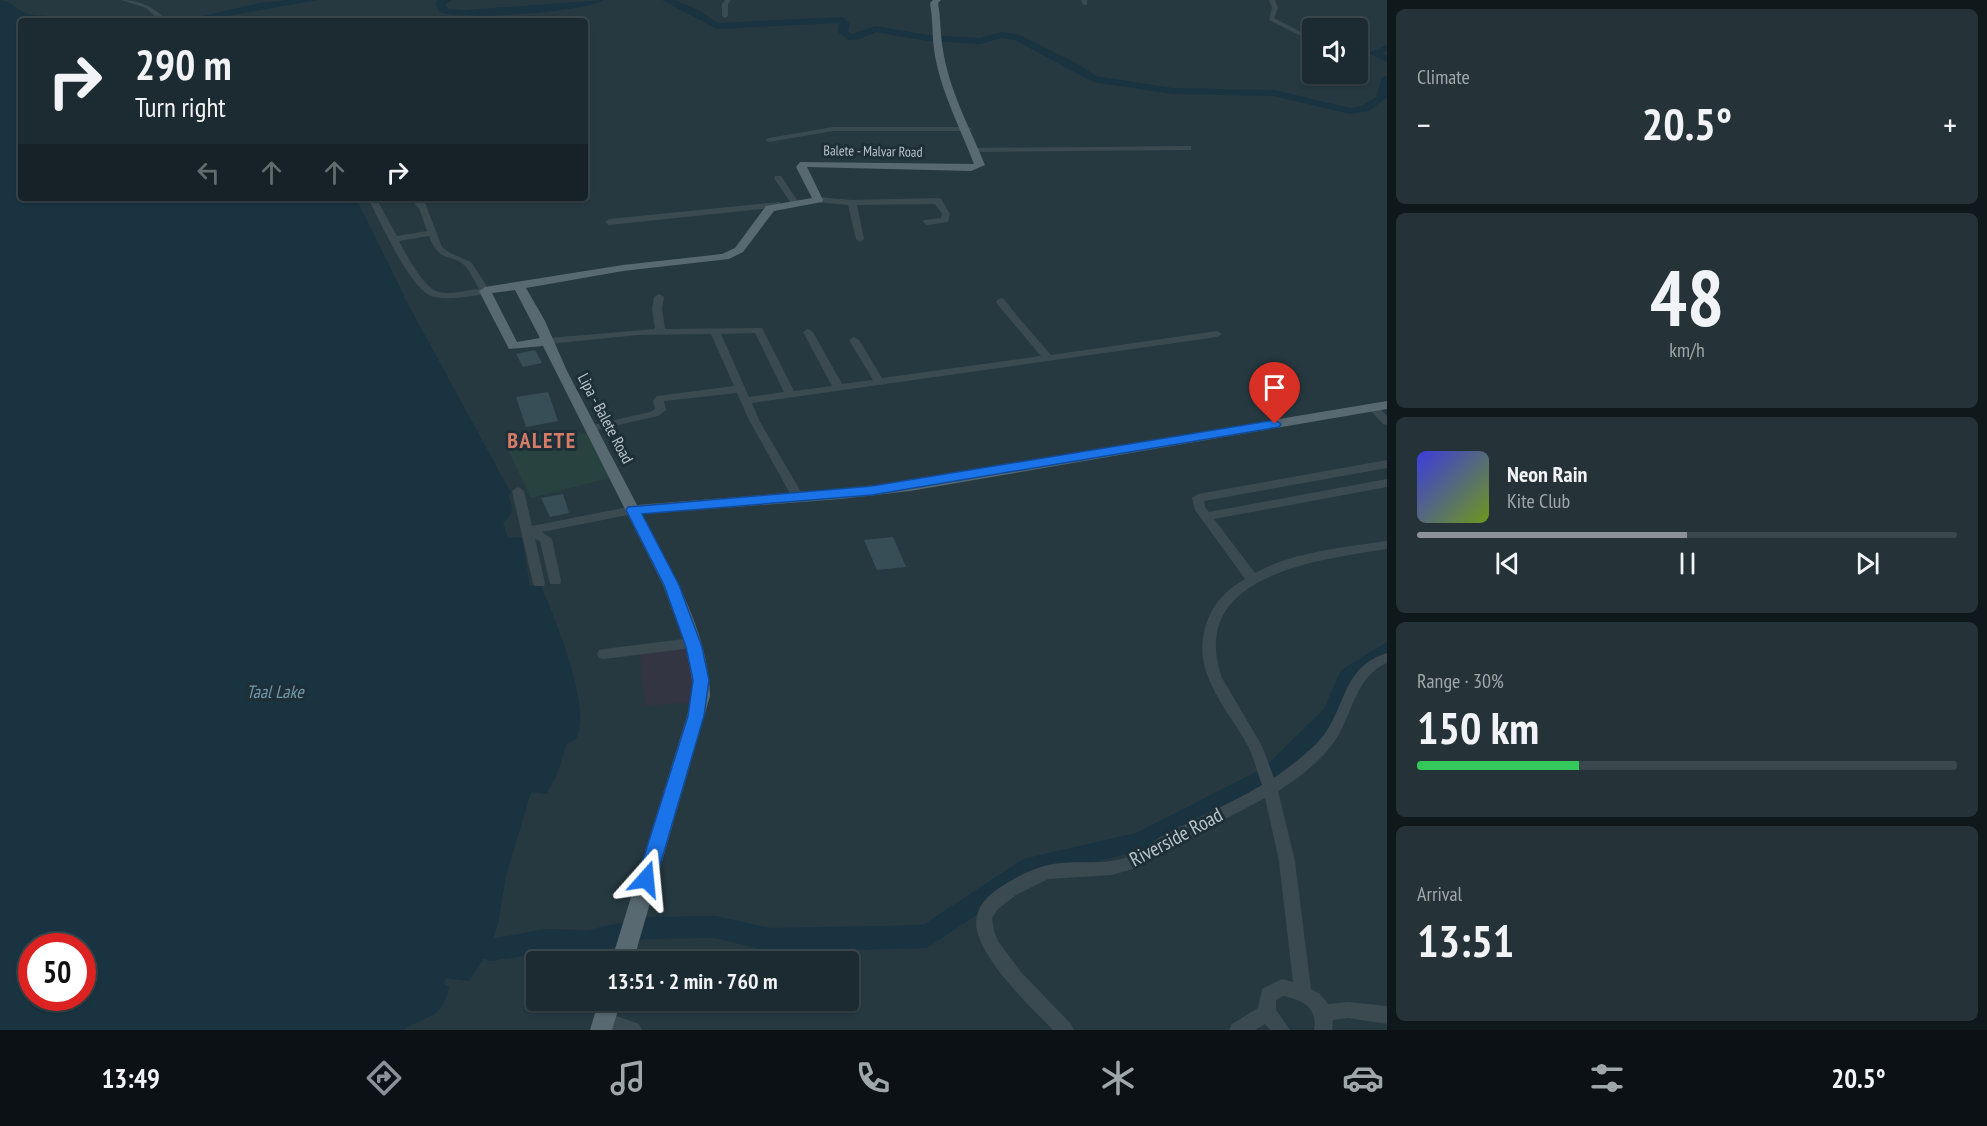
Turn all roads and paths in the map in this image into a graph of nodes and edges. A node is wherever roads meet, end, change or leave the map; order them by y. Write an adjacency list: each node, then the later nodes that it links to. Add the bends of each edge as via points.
1 (124, 0): 6 (street, via 148,7)
2 (728, 0): 5 (street)
3 (937, 0): 8 (main road, via 937,39 946,79)
4 (1272, 0): 7 (street, via 1275,8 1271,18)
5 (725, 16)
6 (161, 18)
7 (1301, 34)
8 (968, 129): 9 (street, via 833,129); 11 (main road)
9 (769, 140)
10 (1188, 148): 11 (street)
11 (976, 150): 13 (main road, Balete - Malvar Road, via 980,165 971,168 802,165)
12 (778, 178): 15 (street)
13 (818, 200): 15 (main road); 16 (street)
14 (374, 201): 22 (street)
15 (795, 203): 18 (main road)
16 (852, 203): 20 (street, via 938,201 946,214 945,220); 23 (street)
17 (422, 205): 21 (street)
18 (779, 205): 19 (street); 24 (main road, via 761,217 739,250 724,257)
19 (609, 222)
20 (927, 222)
21 (433, 233): 22 (street); 25 (street, via 438,248 468,264)
22 (394, 239): 25 (street, via 411,271 432,293)
23 (860, 239)
24 (518, 285): 25 (main road); 33 (main road)
25 (485, 291): 33 (main road, via 513,346)
26 (659, 297): 28 (street)
27 (1001, 301): 34 (street)
28 (661, 332): 30 (street); 33 (street)
29 (808, 332): 37 (street)
30 (716, 333): 36 (street); 38 (street, via 758,330)
31 (1217, 334): 34 (street)
32 (854, 340): 35 (street)
33 (549, 341): 43 (main road, Lipa - Balete Road)
34 (1048, 358): 35 (street)
35 (880, 383): 37 (street)
36 (740, 389): 39 (street); 43 (street, via 661,398 661,410 654,414)
37 (839, 389): 38 (street)
38 (790, 395): 39 (street)
39 (746, 401): 47 (street)
40 (1387, 405): 41 (main road)
41 (1372, 406): 42 (street); 47 (main road, via 910,486)
42 (1387, 422)
43 (592, 428): 48 (main road, Lipa - Balete Road)
44 (1387, 464): 49 (street, via 1198,498)
45 (1387, 483): 49 (street)
46 (518, 492): 50 (street)
47 (798, 497): 48 (main road)
48 (633, 510): 50 (street); 55 (main road, Lipa - Balete Road, via 662,562)
49 (1206, 516): 52 (street)
50 (528, 529): 53 (street, via 546,539); 54 (street)
51 (1387, 544): 52 (street, via 1301,561)
52 (1252, 579): 58 (street, via 1223,600 1211,623 1207,645 1217,682 1257,750)
53 (555, 581)
54 (539, 583)
55 (692, 643): 56 (street); 59 (main road, Lipa - Balete Road, via 701,696)
56 (604, 654)
57 (1387, 658): 58 (street, Riverside Road, via 1369,668 1360,679 1331,735 1317,753)
58 (1270, 788): 60 (street, via 1290,881); 66 (street, Riverside Road, via 1133,863 1101,870 1047,873 1004,893 988,907 984,918 991,946)
59 (625, 951)
60 (1303, 992): 61 (street, via 1282,987 1268,995); 64 (street, via 1316,1001)
61 (1267, 1012): 67 (street); 68 (street)
62 (1387, 1014): 64 (street, via 1348,1010)
63 (605, 1017): 65 (street)
64 (1323, 1022)
65 (633, 1030)
66 (1065, 1030)
67 (1238, 1030)
68 (1281, 1030)

